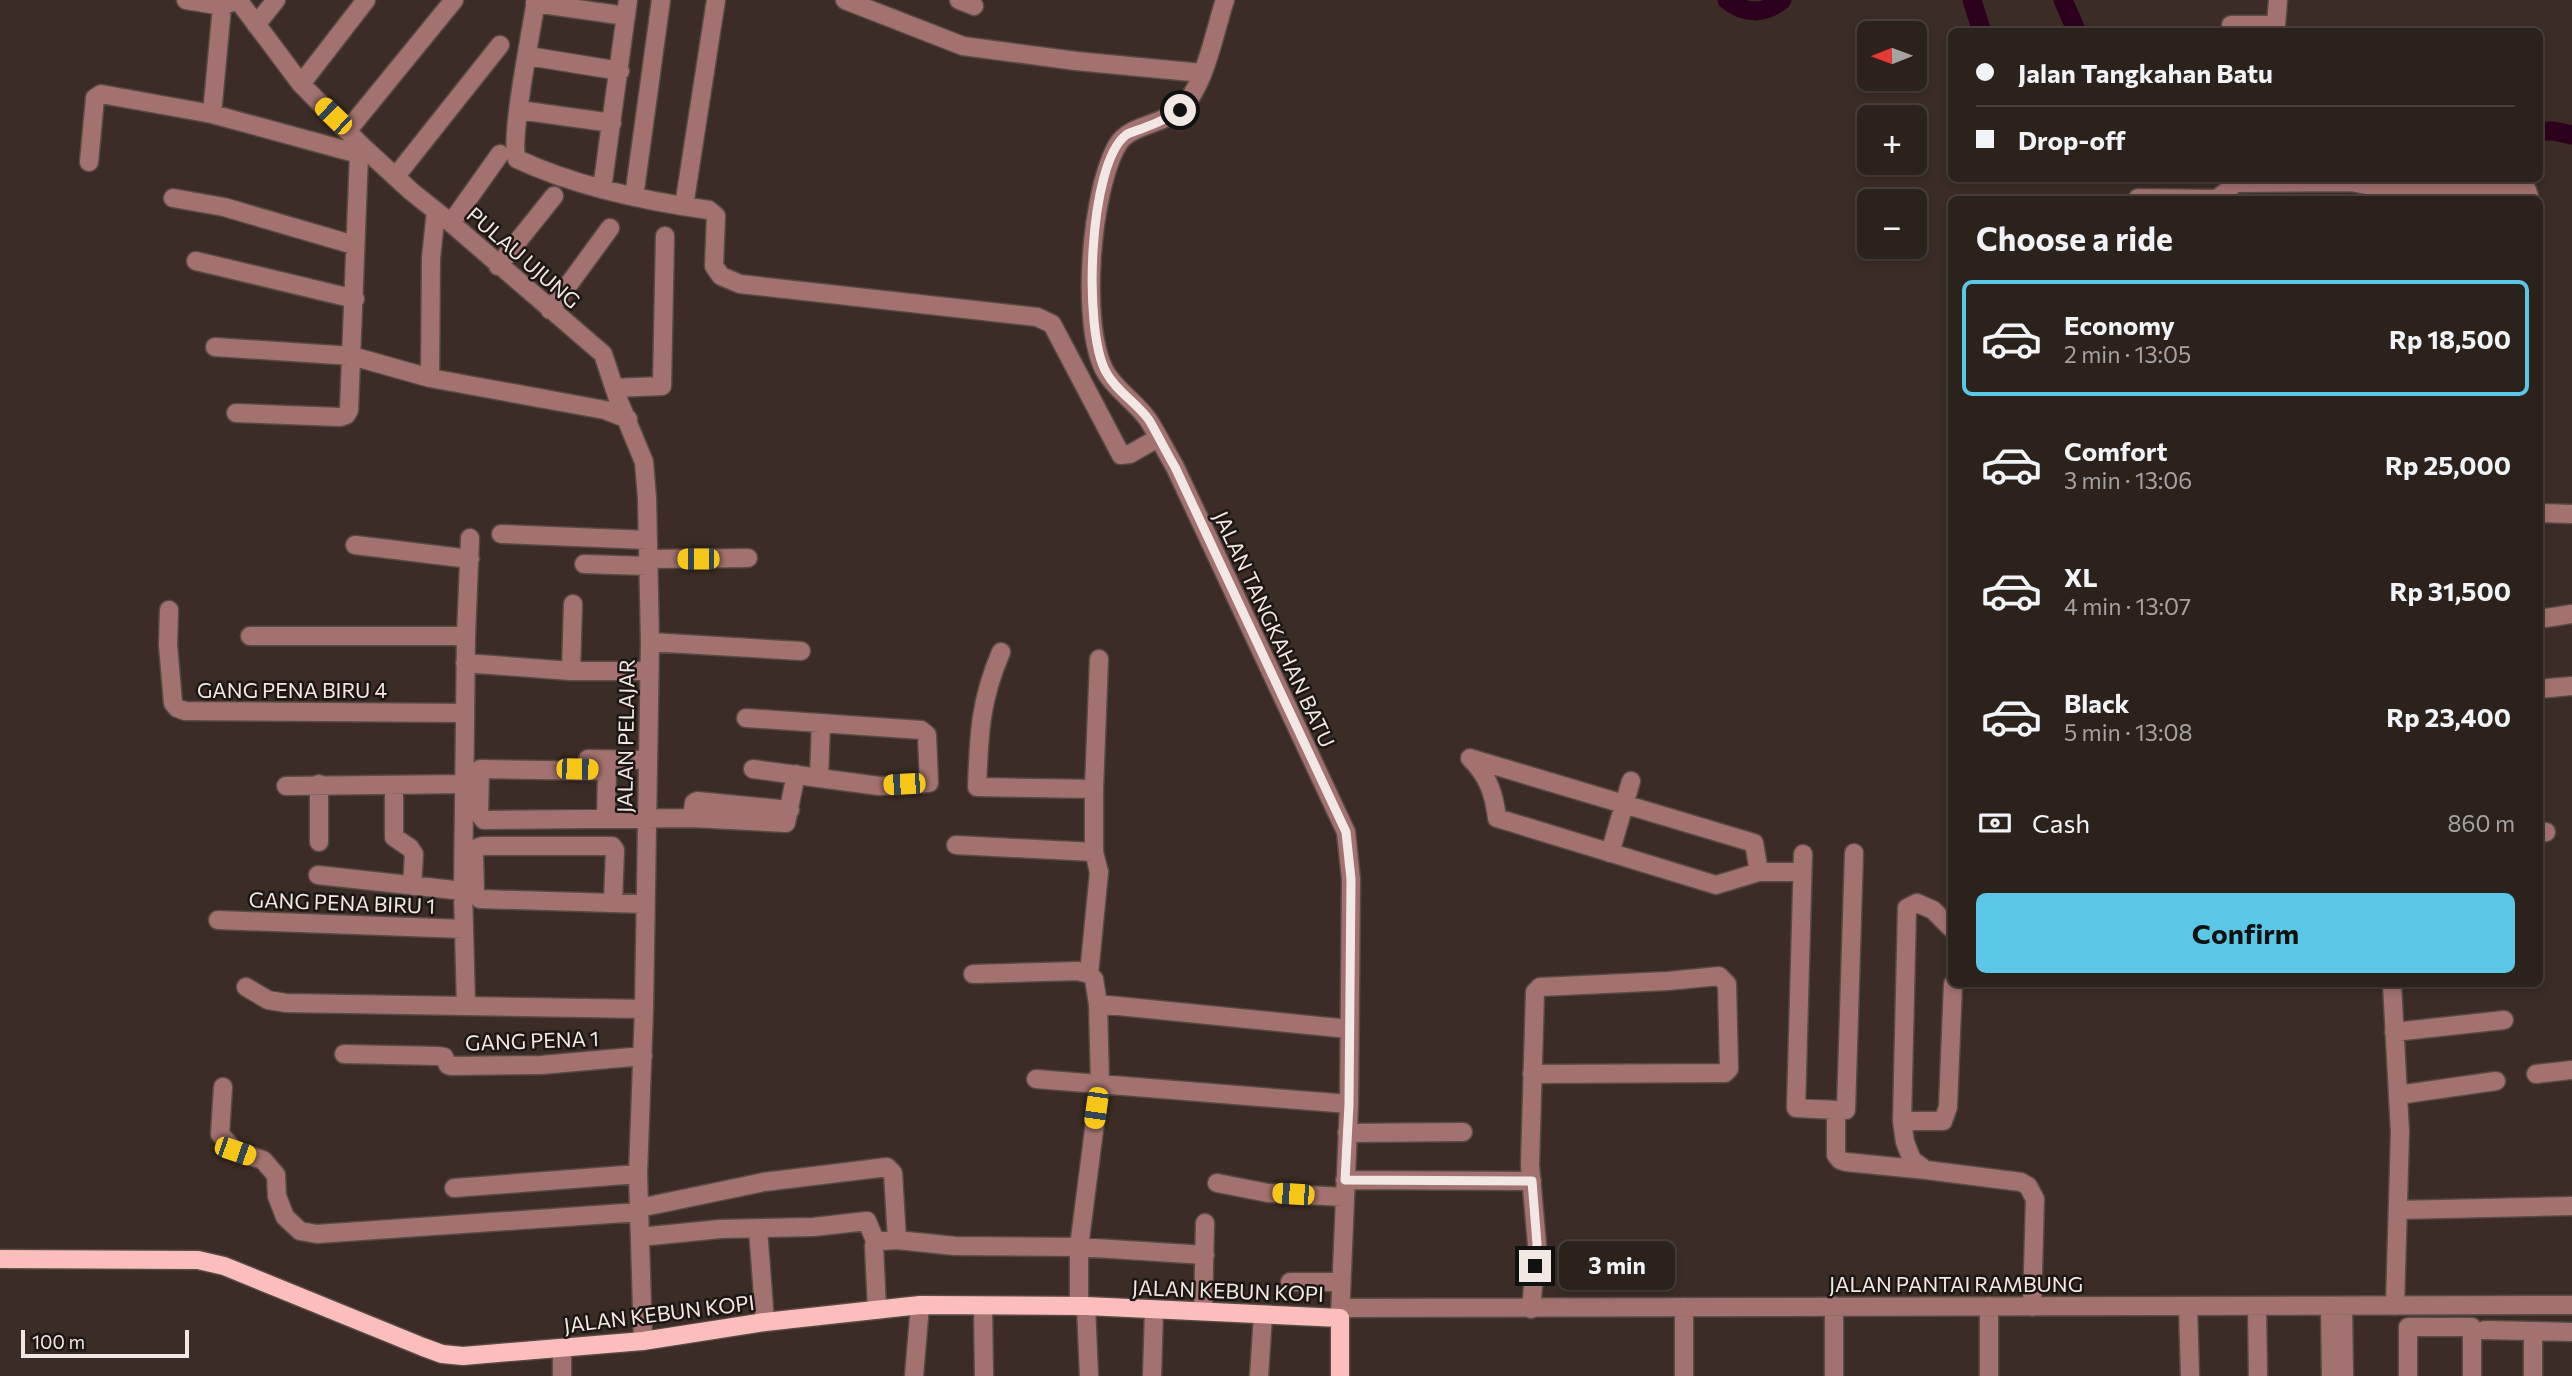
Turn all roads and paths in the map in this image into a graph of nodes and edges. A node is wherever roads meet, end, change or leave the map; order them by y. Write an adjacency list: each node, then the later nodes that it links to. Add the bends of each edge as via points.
1 (186, 0): 11 (street)
2 (276, 0): 13 (street)
3 (366, 0): 19 (street)
4 (454, 0): 23 (street)
5 (661, 0): 36 (street)
6 (716, 0): 38 (street)
7 (845, 0): 18 (street, via 963,46)
8 (1225, 0): 18 (street, JALAN TANGKAHAN BATU)
9 (2278, 0): 14 (street, via 2276,25)
10 (536, 1): 12 (street); 16 (street)
11 (232, 2): 13 (street); 21 (street)
12 (627, 8): 17 (street)
13 (256, 25): 19 (street)
14 (2231, 25)
15 (500, 45): 27 (street)
16 (528, 56): 17 (street); 20 (street)
17 (620, 71): 22 (street)
18 (1202, 73): 54 (street, JALAN TANGKAHAN BATU, via 1180,110 1127,134 1118,144 1095,222 1092,281 1098,353 1106,373)
19 (301, 84): 23 (street)
20 (519, 110): 22 (street); 28 (street, via 517,159)
21 (212, 114): 24 (street); 26 (street, via 98,95)
22 (612, 123): 28 (street)
23 (348, 130): 24 (street)
24 (361, 151): 27 (street, PULAU UJUNG); 43 (street)
25 (500, 154): 40 (street)
26 (89, 162)
27 (396, 176): 39 (street, PULAU UJUNG)
28 (602, 189): 36 (street)
29 (2287, 191): 30 (street); 31 (street, via 2235,183)
30 (2351, 191): 34 (street)
31 (2227, 195)
32 (2468, 195): 34 (street); 35 (street, via 2522,188)
33 (554, 196): 45 (street)
34 (2407, 196)
35 (2530, 196)
36 (634, 197): 38 (street)
37 (173, 198): 43 (street, via 224,207)
38 (684, 206): 54 (street, via 709,210 716,216 714,266 721,276 740,284 1037,317 1052,324 1121,455)
39 (436, 211): 40 (street, PULAU UJUNG); 50 (street)
40 (451, 223): 45 (street, PULAU UJUNG)
41 (610, 228): 47 (street)
42 (665, 236): 51 (street, via 662,386)
43 (354, 245): 46 (street)
44 (196, 261): 46 (street)
45 (498, 266): 47 (street, PULAU UJUNG)
46 (355, 299): 49 (street)
47 (550, 310): 51 (street, PULAU UJUNG, via 603,354)
48 (215, 347): 49 (street)
49 (352, 356): 50 (street); 52 (street, via 346,415)
50 (430, 377): 53 (street, via 605,410)
51 (614, 388): 53 (street, PULAU UJUNG)
52 (236, 413)
53 (628, 419): 59 (street, JALAN PELAJAR, via 644,462)
54 (1158, 438): 122 (street, JALAN TANGKAHAN BATU, via 1346,832 1351,879)
55 (2543, 513): 56 (street)
56 (2572, 514)
57 (501, 534): 59 (street)
58 (470, 538): 62 (street)
59 (648, 540): 63 (street, JALAN PELAJAR)
60 (355, 545): 62 (street)
61 (748, 558): 63 (street)
62 (470, 559): 70 (street)
63 (648, 563): 64 (street); 71 (street, JALAN PELAJAR)
64 (584, 564)
65 (573, 604): 76 (street)
66 (169, 610): 80 (street, GANG PENA BIRU 4, via 173,703 185,711)
67 (2572, 614): 68 (street)
68 (2543, 618)
69 (250, 636): 70 (street)
70 (466, 636): 75 (street)
71 (650, 642): 72 (street); 77 (street, JALAN PELAJAR)
72 (801, 651)
73 (1002, 652): 93 (street, via 981,714 977,787)
74 (1099, 659): 93 (street)
75 (466, 663): 76 (street); 80 (street)
76 (571, 671): 77 (street)
77 (648, 671): 84 (street, JALAN PELAJAR)
78 (2572, 686): 79 (street)
79 (2543, 690)
80 (465, 713): 83 (street)
81 (746, 718): 82 (street)
82 (821, 723): 87 (street); 87 (street, via 921,730 929,745 929,783 879,786)
83 (466, 757): 84 (street); 90 (street)
84 (647, 760): 96 (street, JALAN PELAJAR)
85 (753, 769): 86 (street)
86 (796, 774): 87 (street); 96 (street, via 788,817 697,801 692,818)
87 (819, 778)
88 (1631, 781): 94 (street)
89 (319, 784): 91 (street); 92 (street); 97 (street)
90 (466, 784): 91 (street); 107 (street)
91 (394, 785): 106 (street, via 394,833 414,854)
92 (286, 786)
93 (1094, 789): 99 (street)
94 (1624, 804): 100 (street); 100 (street, via 1470,758 1494,793 1497,818); 103 (street, via 1754,843)
95 (606, 819): 95 (street, via 604,771 480,769 479,814 484,820); 96 (street)
96 (647, 819): 109 (street, JALAN PELAJAR)
97 (319, 842)
98 (956, 845): 99 (street)
99 (1094, 852): 114 (street, via 1099,872)
100 (1610, 853): 103 (street, via 1716,885)
101 (1854, 853): 135 (street, via 1846,1110)
102 (1803, 854): 104 (street)
103 (1759, 872): 104 (street)
104 (1802, 872): 135 (street, via 1796,1108)
105 (318, 876): 106 (street)
106 (412, 886): 107 (street)
107 (463, 891): 112 (street)
108 (613, 902): 108 (street, via 612,846 484,846 474,853 475,893 480,899); 109 (street)
109 (645, 904): 120 (street, JALAN PELAJAR)
110 (218, 920): 112 (street, GANG PENA BIRU 1)
111 (1948, 925): 136 (street, via 1917,902 1907,908)
112 (464, 929): 119 (street)
113 (973, 974): 114 (street)
114 (1089, 974): 118 (street)
115 (246, 987): 119 (street, via 277,1003)
116 (1953, 987): 136 (street, via 1946,1117 1942,1121)
117 (2392, 987): 123 (street)
118 (1098, 1004): 122 (street); 131 (street)
119 (466, 1006): 120 (street)
120 (644, 1009): 125 (street, JALAN PELAJAR)
121 (2504, 1020): 123 (street)
122 (1349, 1029): 134 (street, JALAN TANGKAHAN BATU)
123 (2394, 1032): 133 (street)
124 (344, 1054): 125 (street, GANG PENA 1, via 438,1056 449,1066 541,1065)
125 (643, 1056): 140 (street, JALAN PELAJAR)
126 (2572, 1070): 128 (street)
127 (1532, 1074): 127 (street, via 1725,1073 1729,1069 1727,984 1719,976 1710,976 1540,987 1535,992); 141 (street)
128 (2536, 1074)
129 (1036, 1079): 131 (street)
130 (2496, 1081): 133 (street)
131 (1100, 1083): 134 (street); 153 (street)
132 (223, 1087): 146 (street, via 220,1134 235,1151 263,1160 276,1175 285,1217 300,1231 381,1231)
133 (2398, 1095): 147 (street)
134 (1349, 1104): 138 (street, JALAN TANGKAHAN BATU)
135 (1836, 1110): 139 (street, via 1835,1147 1840,1160)
136 (1902, 1121): 139 (street, via 1912,1160)
137 (1463, 1132): 138 (street)
138 (1347, 1133): 144 (street, JALAN TANGKAHAN BATU)
139 (1926, 1170): 169 (street, via 2028,1186 2035,1199)
140 (638, 1174): 143 (street); 146 (street, JALAN PELAJAR)
141 (1532, 1181): 144 (street); 170 (street, via 1537,1244)
142 (1217, 1183): 144 (street, via 1268,1193)
143 (454, 1188)
144 (1345, 1189): 157 (street, JALAN TANGKAHAN BATU)
145 (2572, 1206): 147 (street)
146 (639, 1210): 150 (street, JALAN PELAJAR); 151 (street, via 764,1182 887,1167 893,1172)
147 (2398, 1210): 166 (street)
148 (1205, 1223): 154 (street)
149 (758, 1230): 150 (street); 152 (street, via 867,1221); 176 (street)
150 (640, 1237): 180 (street, JALAN PELAJAR)
151 (897, 1240): 152 (street); 153 (street, via 955,1246)
152 (876, 1243): 171 (street)
153 (1079, 1247): 154 (street); 160 (street)
154 (1205, 1255): 173 (street)
155 (0, 1259): 181 (main road, JALAN KEBUN KOPI, via 198,1260 224,1266 442,1354)
156 (1290, 1282): 157 (street)
157 (1340, 1282): 174 (street, JALAN TANGKAHAN BATU)
158 (920, 1305): 159 (main road, JALAN KEBUN KOPI); 171 (main road, JALAN KEBUN KOPI); 183 (street)
159 (983, 1306): 160 (main road, JALAN KEBUN KOPI); 184 (street)
160 (1082, 1306): 172 (main road, JALAN KEBUN KOPI); 185 (street)
161 (1834, 1306): 162 (street, JALAN PANTAI RAMBUNG); 168 (street, JALAN PANTAI RAMBUNG); 190 (street)
162 (1989, 1306): 169 (street, JALAN PANTAI RAMBUNG); 191 (street)
163 (2188, 1306): 164 (street, JALAN PANTAI RAMBUNG); 169 (street, JALAN PANTAI RAMBUNG); 192 (street)
164 (2257, 1306): 165 (street, JALAN PANTAI RAMBUNG); 193 (street)
165 (2337, 1306): 166 (street, JALAN PANTAI RAMBUNG); 194 (street); 195 (street)
166 (2395, 1306): 167 (street, JALAN PANTAI RAMBUNG)
167 (2572, 1306)
168 (1684, 1307): 170 (street, JALAN PANTAI RAMBUNG); 189 (street)
169 (2032, 1307)
170 (1531, 1309): 174 (street, JALAN PANTAI RAMBUNG)
171 (877, 1310): 176 (main road, JALAN KEBUN KOPI)
172 (1154, 1311): 173 (main road, JALAN KEBUN KOPI); 186 (street)
173 (1203, 1311): 175 (main road, JALAN KEBUN KOPI)
174 (1340, 1313): 175 (main road, JALAN KEBUN KOPI); 188 (main road)
175 (1263, 1315): 187 (street)
176 (765, 1322): 180 (main road, JALAN KEBUN KOPI)
177 (2485, 1330): 178 (street)
178 (2533, 1331): 179 (street); 198 (street)
179 (2572, 1332)
180 (643, 1341): 181 (main road, JALAN KEBUN KOPI)
181 (562, 1349): 182 (street)
182 (562, 1376)
183 (914, 1376)
184 (984, 1376)
185 (1088, 1376)
186 (1152, 1376)
187 (1259, 1376)
188 (1340, 1376)
189 (1684, 1376)
190 (1834, 1376)
191 (1989, 1376)
192 (2190, 1376)
193 (2258, 1376)
194 (2331, 1376)
195 (2344, 1376)
196 (2408, 1376): 197 (street, via 2408,1327 2472,1327)
197 (2472, 1376)
198 (2533, 1376)

